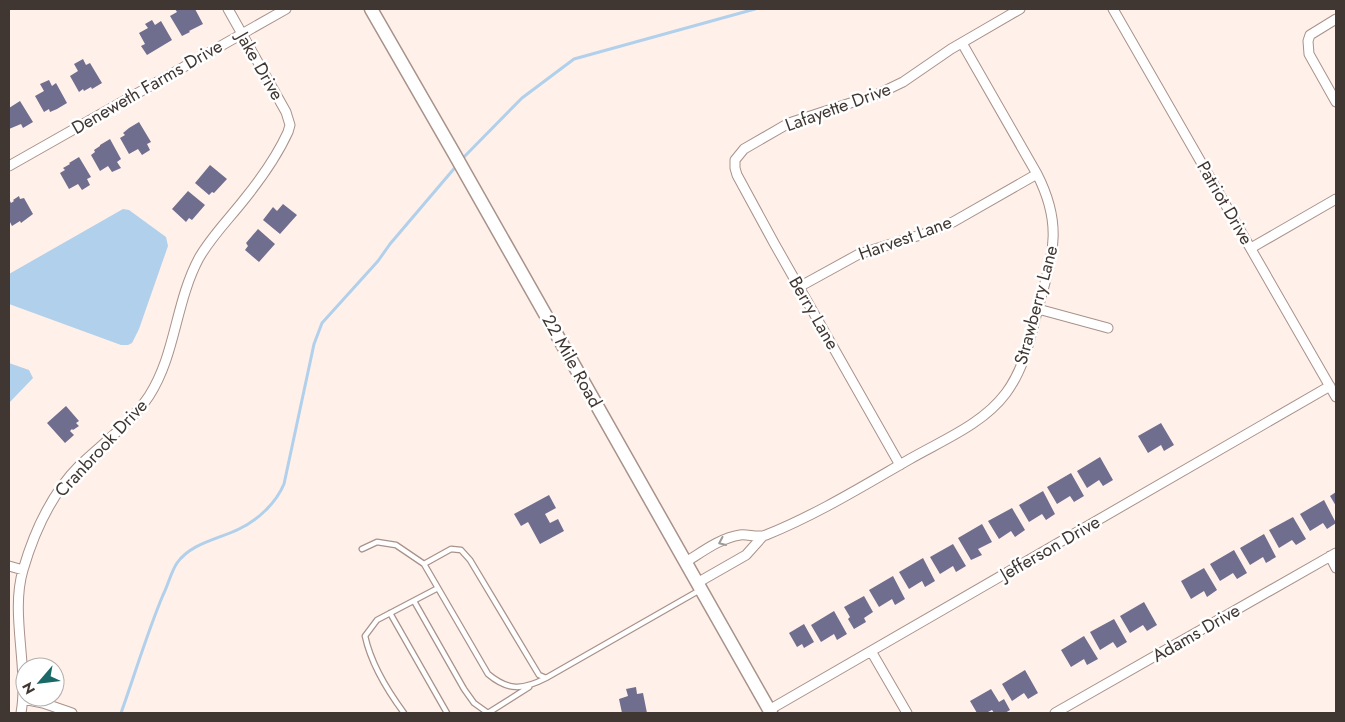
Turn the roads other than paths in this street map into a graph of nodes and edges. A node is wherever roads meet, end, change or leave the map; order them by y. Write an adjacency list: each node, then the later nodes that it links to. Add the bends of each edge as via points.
1 (228, 9): 7 (street, Jake Drive)
2 (286, 9): 7 (street, Deneweth Farms Drive)
3 (371, 9): 25 (street, 22 Mile Road)
4 (1020, 9): 8 (street, Lafayette Drive)
5 (1113, 9): 15 (street, Patriot Drive)
6 (1336, 19): 9 (street, via 1314,32 1308,41 1309,54)
7 (241, 33): 10 (street, Jake Drive, via 286,112); 12 (street, Deneweth Farms Drive)
8 (962, 43): 11 (street, Lafayette Drive, via 891,88 789,123 744,149); 13 (street, Strawberry Lane)
9 (1336, 102)
10 (290, 125): 29 (street, Cranbrook Drive, via 285,139 256,184 200,257 182,297 167,359 156,384 131,418 61,488 38,529)
11 (735, 160): 16 (street, Berry Lane, via 737,175)
12 (9, 166)
13 (1037, 174): 16 (street, Harvest Lane, via 953,222 860,254); 17 (street, Strawberry Lane, via 1049,204 1054,235)
14 (1336, 199): 15 (street)
15 (1251, 248): 19 (street, Patriot Drive)
16 (799, 287): 21 (street, Berry Lane)
17 (1038, 308): 18 (street); 21 (street, Strawberry Lane, via 1022,365 998,402 973,423)
18 (1108, 328)
19 (1330, 386): 20 (street, Patriot Drive); 34 (street, Jefferson Drive)
20 (1336, 396)
21 (900, 465): 22 (street, Strawberry Lane, via 807,517)
22 (763, 536): 25 (street, Strawberry Lane, one-way to 25, via 740,535 727,539); 30 (street, Strawberry Lane, via 746,555)
23 (362, 549): 26 (lane, via 377,542 396,545)
24 (1333, 555): 28 (street); 45 (street, Adams Drive)
25 (686, 562): 30 (street, 22 Mile Road)
26 (424, 564): 31 (lane); 36 (lane, via 451,550 461,550 538,675)
27 (9, 566): 29 (street)
28 (1336, 568)
29 (23, 570): 35 (street, Cranbrook Drive, via 19,600)
30 (699, 586): 36 (lane); 39 (street, 22 Mile Road)
31 (438, 588): 32 (lane); 37 (lane, via 488,674 508,686)
32 (414, 601): 33 (lane); 43 (lane, via 464,689 474,703)
33 (390, 613): 41 (lane, via 377,620 365,636 368,652); 42 (lane)
34 (871, 651): 39 (street, Jefferson Drive); 44 (street)
35 (21, 657)
36 (546, 678): 37 (lane)
37 (531, 686): 43 (lane)
38 (55, 707): 40 (street)
39 (770, 711)
40 (72, 713)
41 (404, 713)
42 (447, 713)
43 (488, 713)
44 (907, 713)
45 (1055, 713)

